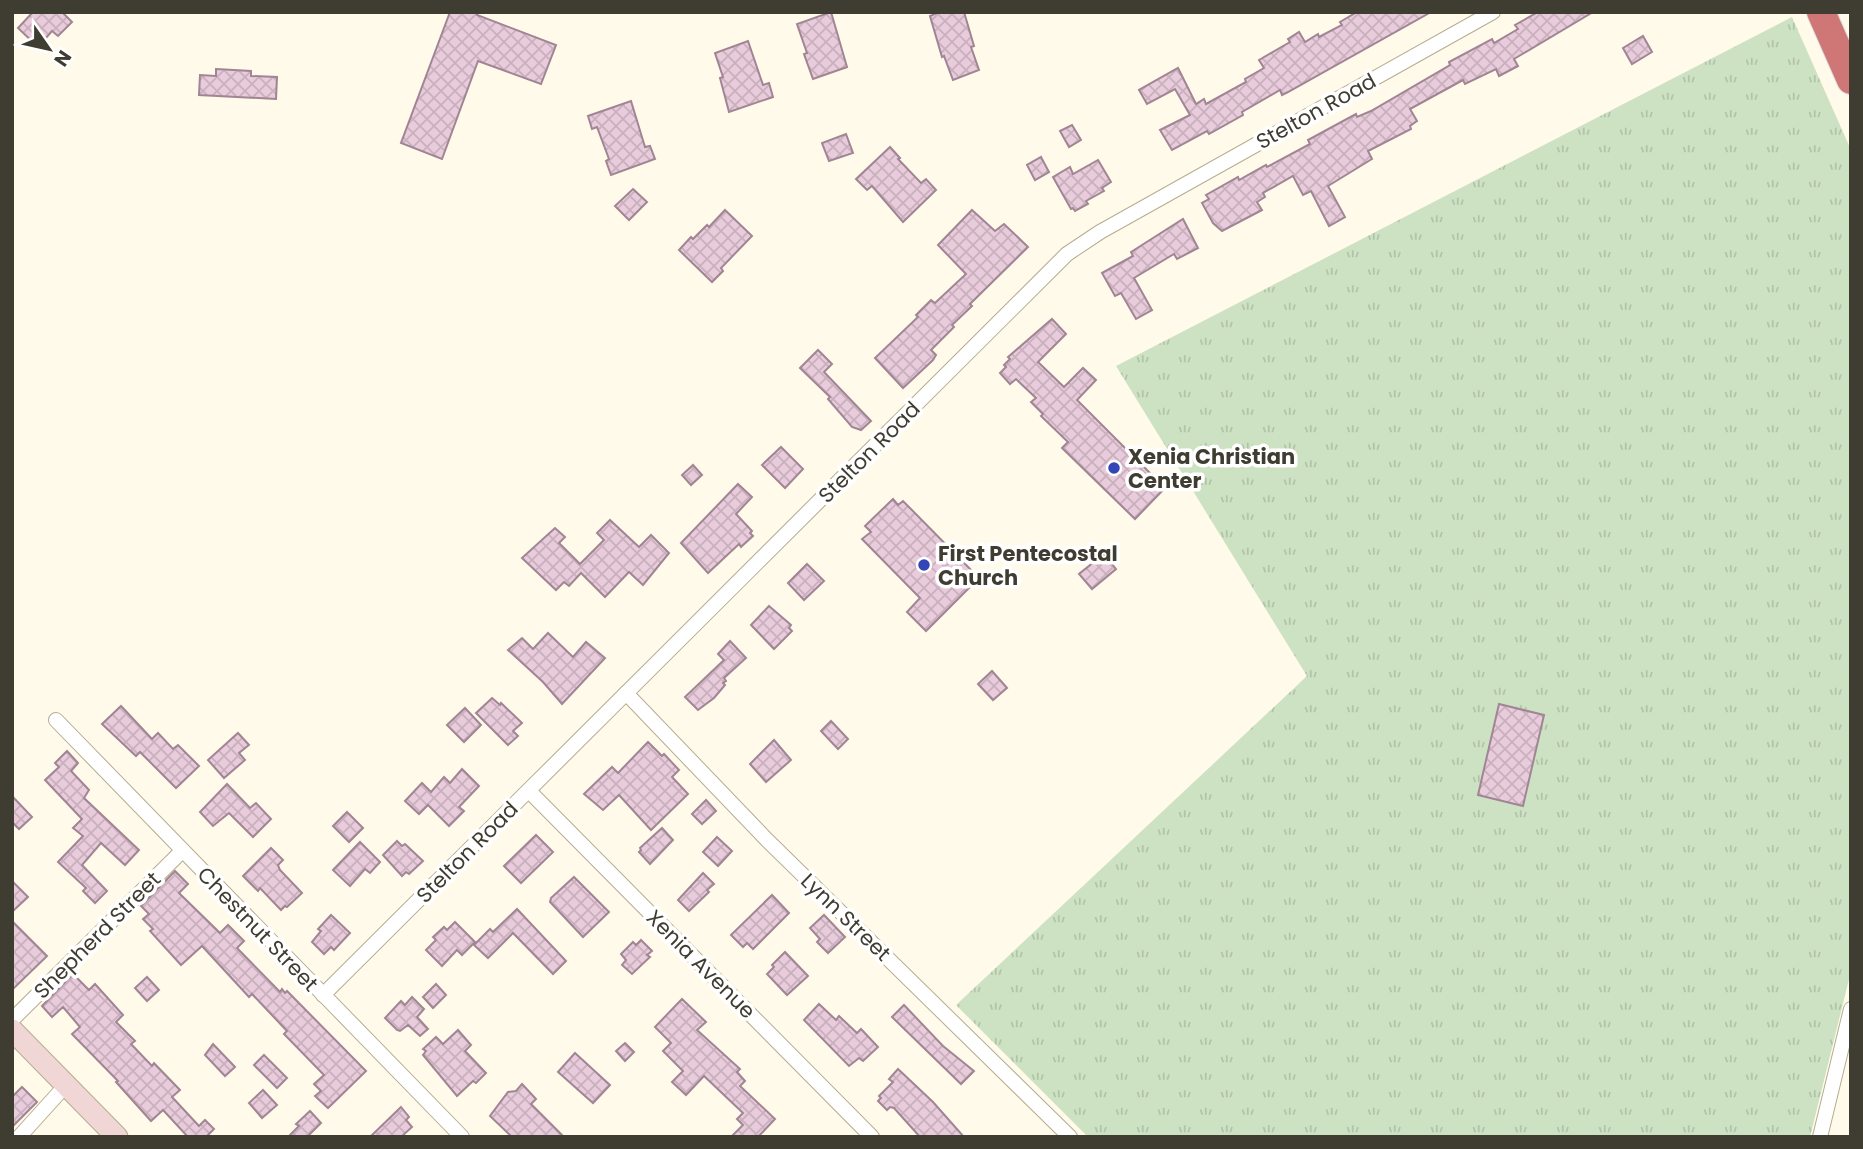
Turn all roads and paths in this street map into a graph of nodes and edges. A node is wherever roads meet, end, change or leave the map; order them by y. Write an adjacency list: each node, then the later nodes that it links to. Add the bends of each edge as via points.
1 (1493, 12): 4 (street, Stelton Road, via 1067,254)
2 (1821, 12): 3 (highway)
3 (1851, 80)
4 (626, 693): 6 (street, Stelton Road); 17 (street, Lynn Street, via 767,839)
5 (56, 720): 7 (street, Chestnut Street)
6 (529, 791): 8 (street, Stelton Road); 16 (street, Xenia Avenue)
7 (182, 851): 8 (street, Chestnut Street); 10 (street, Shepherd Street)
8 (323, 995): 15 (street, Chestnut Street)
9 (1851, 1009): 18 (street)
10 (12, 1020)
11 (12, 1030): 12 (main road)
12 (66, 1085): 13 (street); 14 (main road)
13 (19, 1137)
14 (117, 1137)
15 (462, 1137)
16 (872, 1137)
17 (1070, 1137)
18 (1820, 1137)

